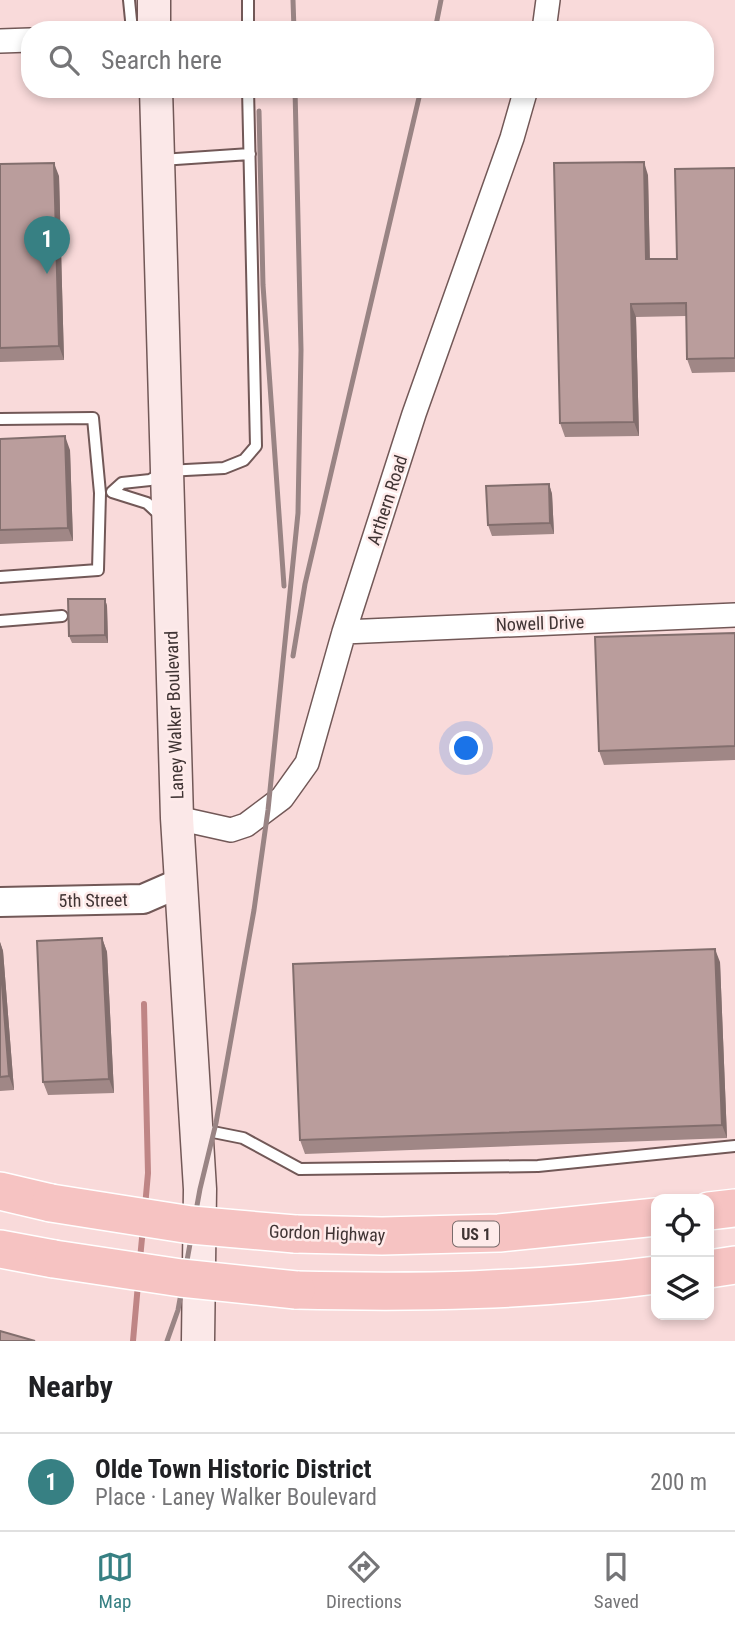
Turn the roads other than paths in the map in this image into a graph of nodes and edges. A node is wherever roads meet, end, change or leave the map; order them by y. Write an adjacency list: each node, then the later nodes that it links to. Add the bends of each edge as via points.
1 (129, 0): 5 (lane)
2 (154, 0): 6 (main road)
3 (248, 0): 7 (lane)
4 (548, 0): 8 (street)
5 (131, 21)
6 (154, 21)
7 (248, 21)
8 (545, 21)
9 (21, 40): 10 (street)
10 (0, 41)
11 (156, 98): 15 (main road, Laney Walker Boulevard)
12 (248, 98): 14 (lane)
13 (523, 98): 24 (street, Arthern Road)
14 (250, 154): 15 (lane); 17 (lane, via 256,446 244,460 224,468)
15 (158, 160): 17 (main road, Laney Walker Boulevard)
16 (0, 419): 18 (lane, via 93,418)
17 (167, 471): 18 (lane); 19 (main road, Laney Walker Boulevard)
18 (106, 492): 19 (lane, via 147,503); 20 (lane, via 98,570)
19 (169, 523): 25 (main road, Laney Walker Boulevard)
20 (0, 577)
21 (735, 615): 24 (street, Nowell Drive)
22 (62, 616): 23 (lane)
23 (0, 621)
24 (344, 632): 25 (street, Arthern Road, via 307,763 282,798 246,825 231,830)
25 (177, 818): 26 (main road, Laney Walker Boulevard)
26 (182, 882): 27 (street, 5th Street, via 142,899); 28 (main road, Laney Walker Boulevard)
27 (0, 902)
28 (196, 1129): 29 (lane, via 243,1138 300,1169 538,1166); 38 (main road, Laney Walker Boulevard)
29 (735, 1146)
30 (0, 1191): 33 (highway, Gordon Highway / US 1, bridge, via 191,1225 295,1234 499,1233)
31 (735, 1208): 32 (highway)
32 (714, 1210)
33 (651, 1218)
34 (0, 1249): 37 (highway, bridge, via 181,1278 296,1290 475,1291)
35 (735, 1265): 36 (highway)
36 (714, 1268)
37 (651, 1276)
38 (198, 1341)

